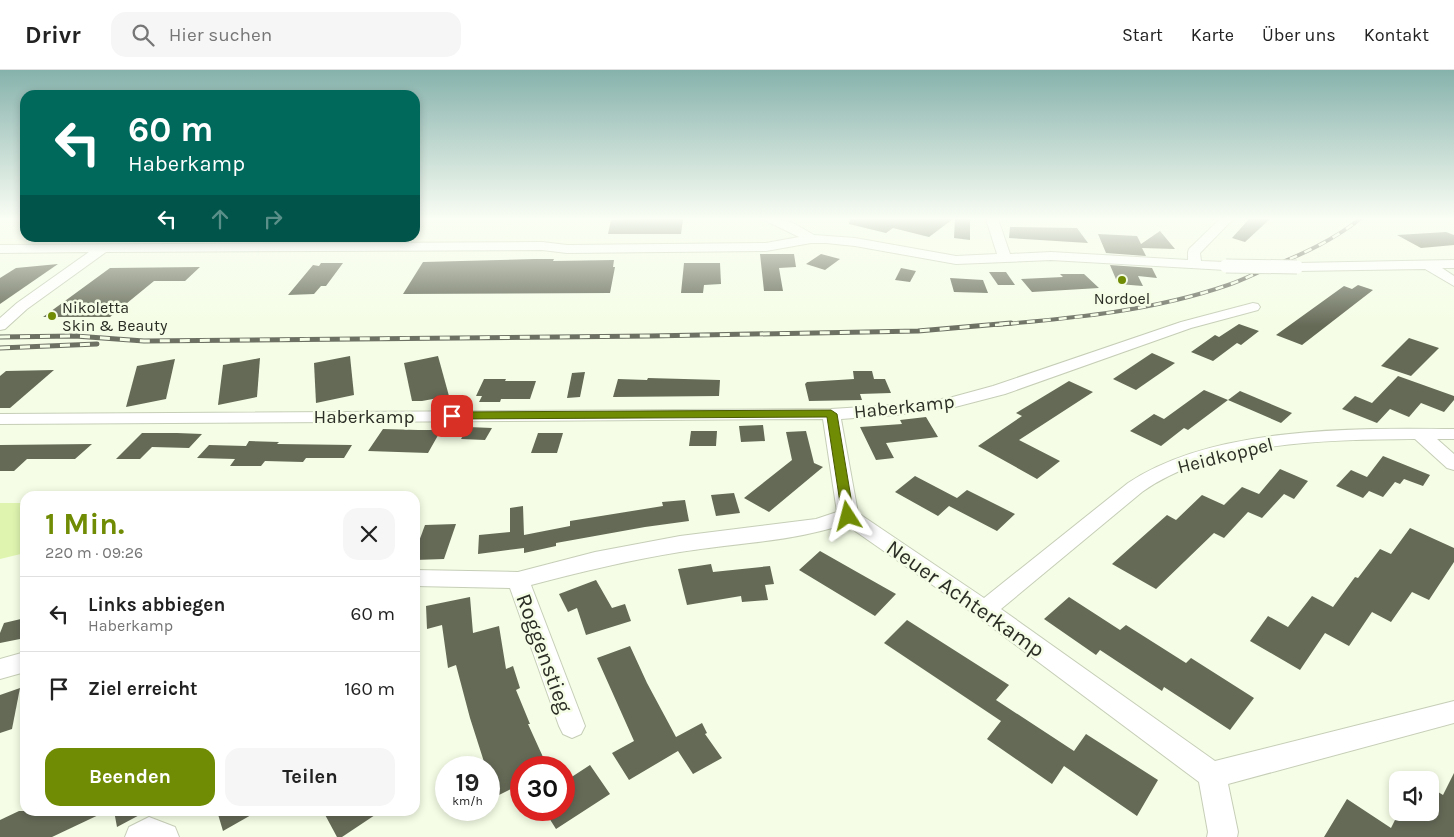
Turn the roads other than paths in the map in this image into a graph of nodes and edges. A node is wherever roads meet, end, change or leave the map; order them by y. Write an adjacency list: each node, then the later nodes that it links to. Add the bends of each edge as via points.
1 (94, 255): 11 (street, via 22,306)
2 (927, 255): 5 (street, via 956,260)
3 (1004, 255): 5 (street)
4 (1194, 255): 6 (street)
5 (1005, 258): 6 (street, via 1051,256)
6 (1195, 264): 8 (street, bridge)
7 (1454, 264): 8 (street)
8 (1430, 266): 9 (street)
9 (1454, 282)
10 (1253, 308): 12 (street, Haberkamp, via 1186,325 999,390 958,401 895,410)
11 (3, 324)
12 (831, 414): 13 (street, Haberkamp); 17 (street)
13 (0, 419)
14 (1420, 434): 15 (street, Heidkoppel); 16 (street); 20 (street, Heidkoppel, via 1286,440 1186,461 1155,475 1128,493)
15 (1454, 434)
16 (1454, 464)
17 (848, 516): 19 (street, via 817,526 680,544 594,560); 20 (street, Neuer Achterkamp)
18 (420, 578): 19 (street)
19 (518, 580): 24 (street, Roggenstieg)
20 (985, 610): 25 (street, Neuer Achterkamp)
21 (20, 663): 22 (street)
22 (0, 669)
23 (1454, 712): 25 (street)
24 (572, 726)
25 (1212, 775): 28 (street)
26 (140, 837): 27 (street, via 149,832)
27 (164, 837)
28 (1222, 837)

